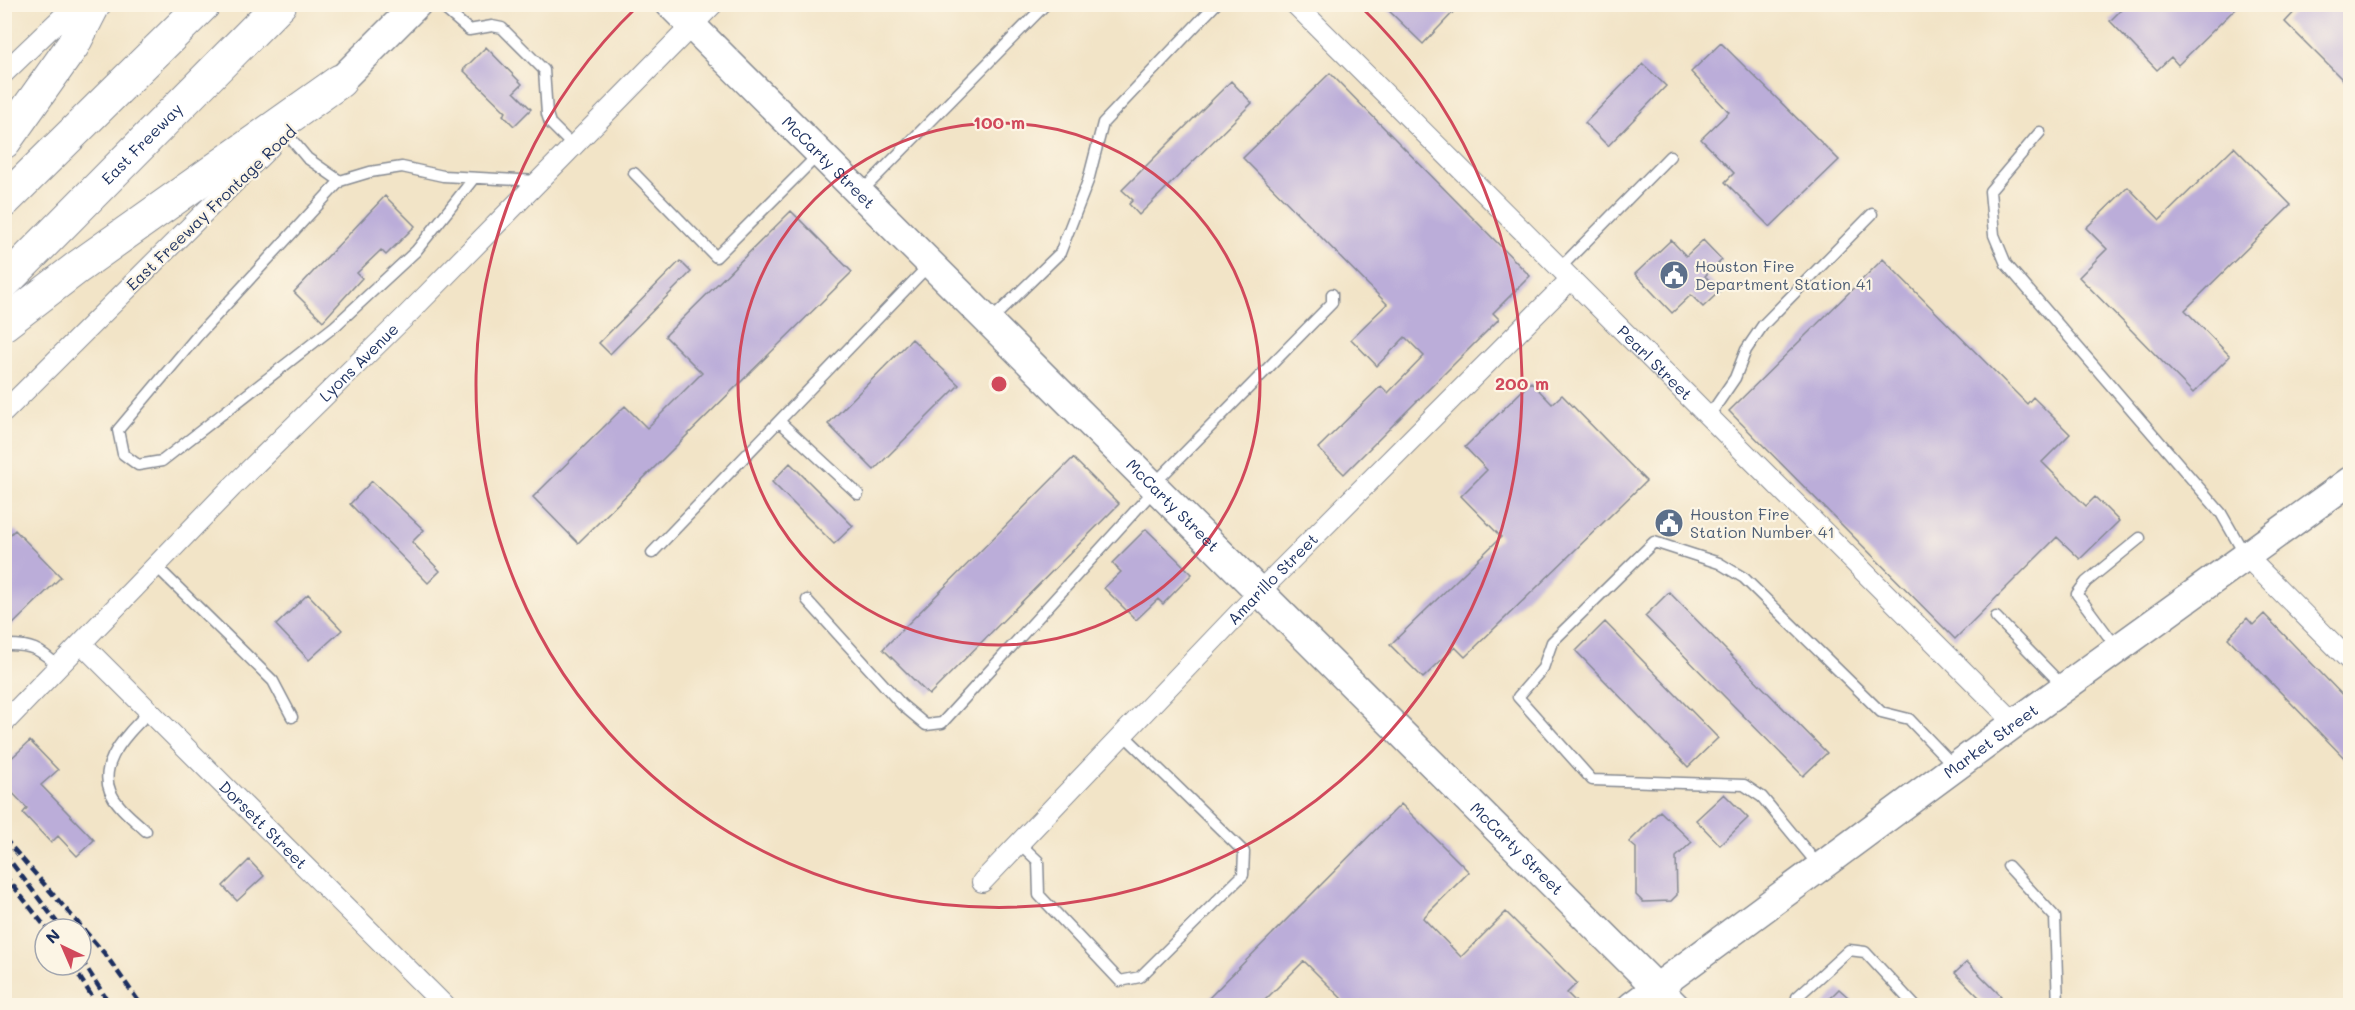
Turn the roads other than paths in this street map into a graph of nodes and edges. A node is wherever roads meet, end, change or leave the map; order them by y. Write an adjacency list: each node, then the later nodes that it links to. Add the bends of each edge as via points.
1 (76, 4): 13 (street)
2 (94, 4): 17 (highway, via 73,45)
3 (204, 4): 26 (highway)
4 (280, 4): 30 (highway, East Freeway)
5 (417, 4): 14 (main road, East Freeway Frontage Road)
6 (439, 4): 18 (lane, via 469,30 502,28 544,70 550,123)
7 (670, 4): 12 (main road, McCarty Street)
8 (713, 4): 12 (street, Lyons Avenue)
9 (1046, 4): 25 (lane)
10 (1216, 4): 32 (lane, via 1103,123 1088,181 1060,253)
11 (1295, 4): 29 (street, Pearl Street)
12 (691, 26): 18 (street, Lyons Avenue); 19 (main road, McCarty Street)
13 (4, 73)
14 (340, 81): 16 (street, East Freeway Frontage Road); 33 (highway)
15 (2040, 132): 42 (lane, via 1990,190 1994,235 2006,264 2221,513)
16 (287, 134): 23 (lane, via 307,158); 34 (street, East Freeway Frontage Road, via 262,154)
17 (4, 142)
18 (573, 146): 24 (street, Lyons Avenue)
19 (819, 154): 21 (lane, via 716,257); 25 (main road, McCarty Street)
20 (1670, 156): 29 (lane)
21 (634, 173)
22 (474, 178): 23 (lane, via 402,167 370,171); 23 (lane, via 416,251 335,326 162,461 138,465 123,454 118,430 199,334); 24 (lane)
23 (340, 181)
24 (539, 181): 43 (street, Lyons Avenue)
25 (860, 193): 28 (main road, McCarty Street)
26 (4, 201)
27 (1872, 214): 35 (lane, via 1763,325)
28 (931, 264): 32 (main road, McCarty Street); 36 (lane)
29 (1564, 274): 35 (street, Pearl Street); 44 (street, Amarillo Street)
30 (4, 282)
31 (1332, 294): 38 (lane, via 1332,303)
32 (989, 322): 38 (main road, McCarty Street)
33 (4, 324)
34 (4, 412)
35 (1709, 416): 56 (street, Pearl Street)
36 (779, 421): 39 (lane); 41 (lane)
37 (2350, 481): 42 (main road, Market Street)
38 (1154, 487): 44 (main road, McCarty Street); 45 (lane, via 942,723 926,725 902,705)
39 (858, 494)
40 (2140, 538): 49 (lane, via 2077,594)
41 (652, 553)
42 (2245, 555): 49 (main road, Market Street); 50 (street)
43 (156, 566): 47 (street, Lyons Avenue); 54 (lane, via 273,681)
44 (1260, 591): 57 (street, Amarillo Street); 64 (main road, McCarty Street)
45 (807, 600)
46 (1996, 617): 52 (lane)
47 (82, 644): 51 (street, Lyons Avenue); 53 (street, Dorsett Street)
48 (4, 645): 51 (lane, via 25,644 44,653)
49 (2117, 649): 52 (main road, Market Street)
50 (2350, 661)
51 (59, 667): 55 (street, Lyons Avenue)
52 (2064, 687): 56 (main road, Market Street)
53 (150, 711): 59 (lane, via 113,752 108,786 117,804); 65 (street, Dorsett Street)
54 (292, 717)
55 (4, 723)
56 (2015, 723): 58 (main road, Market Street)
57 (1123, 734): 60 (street, Amarillo Street); 60 (lane, via 1244,852 1243,875 1140,977 1120,981 1039,895 1038,861)
58 (1955, 767): 62 (main road, Market Street); 62 (lane, via 1909,719 1881,712 1744,578 1719,563 1654,542 1552,642 1543,668 1518,697 1592,780 1744,785 1762,797)
59 (146, 831)
60 (1019, 843): 63 (street, Amarillo Street)
61 (2008, 866): 69 (lane, via 2055,917)
62 (1820, 868): 64 (main road, Market Street)
63 (982, 882)
64 (1666, 996): 66 (main road, Market Street)
65 (445, 1005)
66 (1632, 1005)
67 (1796, 1005): 68 (lane, via 1797,997 1849,950 1865,952)
68 (1915, 1005)
69 (2058, 1005)

